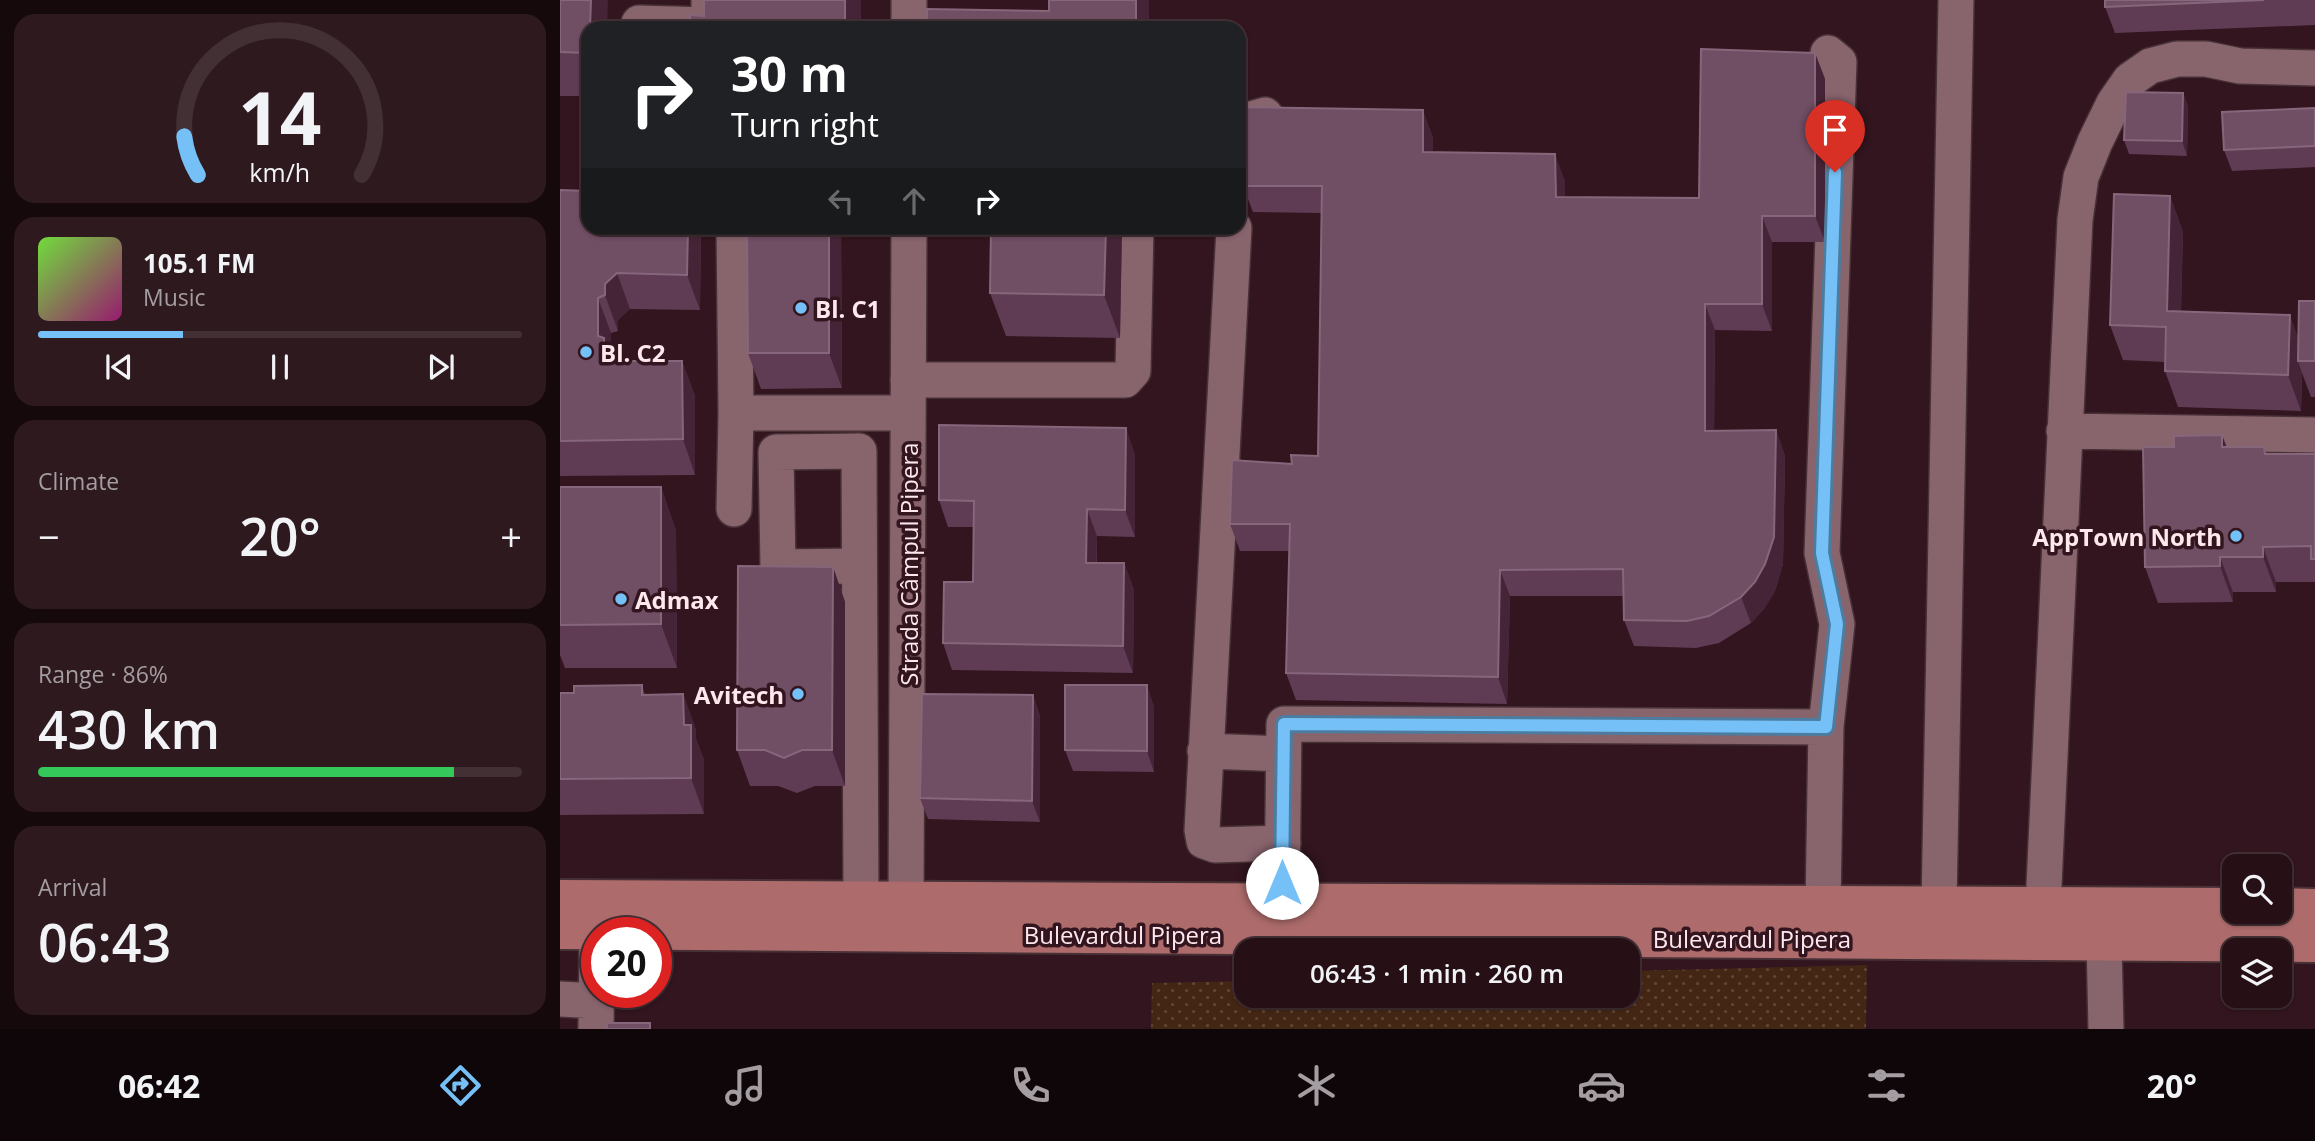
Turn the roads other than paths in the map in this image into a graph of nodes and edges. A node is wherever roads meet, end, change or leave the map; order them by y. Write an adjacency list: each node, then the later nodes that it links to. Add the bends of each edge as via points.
1 (909, 0): 5 (street)
2 (1956, 0): 27 (street)
3 (696, 17): 4 (street)
4 (658, 21)
5 (909, 21)
6 (1828, 53): 18 (street, via 1839,62 1822,553 1837,624)
7 (2315, 68): 14 (street, via 2177,59 2150,66 2130,80 2114,103 2081,177)
8 (734, 235): 13 (street)
9 (909, 235): 12 (street, Strada Câmpul Pipera)
10 (1136, 235): 12 (street, via 1133,371 1125,380)
11 (1234, 235): 19 (street)
12 (908, 396): 13 (street); 24 (street, Strada Câmpul Pipera)
13 (736, 413): 16 (street)
14 (2064, 432): 15 (street); 28 (street)
15 (2315, 435)
16 (734, 509)
17 (859, 566): 23 (street)
18 (1826, 727): 20 (street, via 1284,724); 26 (street)
19 (1205, 751): 20 (street); 21 (street, via 1204,841 1214,845)
20 (1283, 754): 21 (street)
21 (1283, 843): 25 (street)
22 (560, 899): 23 (main road, Bulevardul Pipera)
23 (862, 900): 24 (main road, Bulevardul Pipera)
24 (906, 900): 25 (main road, Bulevardul Pipera)
25 (1282, 902): 26 (main road, Bulevardul Pipera)
26 (1823, 906): 27 (main road, Bulevardul Pipera)
27 (1939, 906): 28 (main road, Bulevardul Pipera)
28 (2043, 906): 29 (main road, Bulevardul Pipera)
29 (2222, 907)
30 (2292, 907): 31 (main road)
31 (2315, 908)
32 (578, 930): 33 (main road, Bulevardul Pipera); 36 (street)
33 (2104, 941): 34 (main road, Bulevardul Pipera); 37 (street)
34 (2315, 943)
35 (560, 999): 36 (street)
36 (596, 1015)
37 (2106, 1029)

